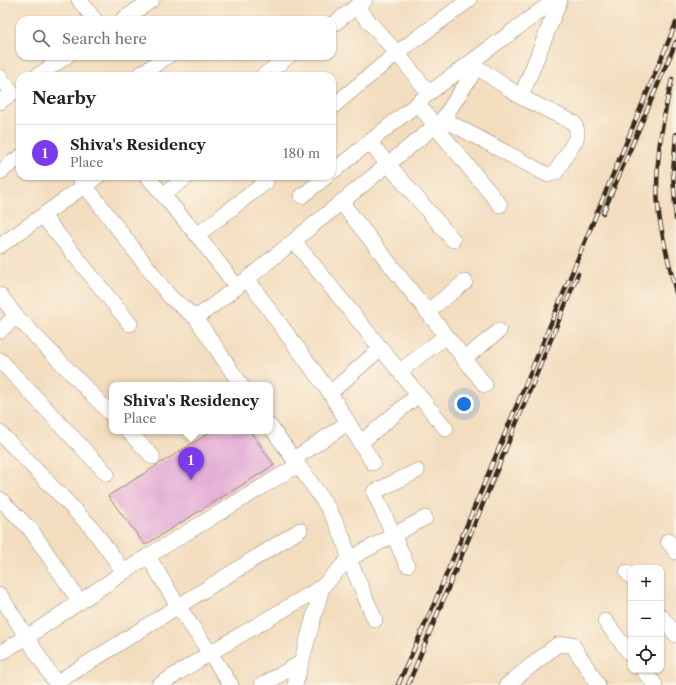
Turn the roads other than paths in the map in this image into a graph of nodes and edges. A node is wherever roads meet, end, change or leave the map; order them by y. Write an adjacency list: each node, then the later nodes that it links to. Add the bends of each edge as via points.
1 (79, 0): 7 (street)
2 (152, 0): 8 (street)
3 (469, 0): 10 (street)
4 (555, 0): 14 (street)
5 (560, 0): 20 (street)
6 (360, 4): 9 (street); 10 (street)
7 (92, 16)
8 (128, 16)
9 (336, 21)
10 (397, 53): 21 (street); 22 (street)
11 (61, 60): 15 (street)
12 (162, 60): 16 (street)
13 (284, 60): 17 (street)
14 (474, 65): 20 (street); 21 (street); 23 (street)
15 (43, 72)
16 (144, 72)
17 (268, 72)
18 (0, 77): 19 (street)
19 (13, 96)
20 (521, 96): 23 (street, via 574,123 577,128 576,139 552,175)
21 (423, 98): 23 (street); 24 (street)
22 (336, 104)
23 (439, 123): 26 (street); 37 (street)
24 (369, 142): 26 (street); 27 (street)
25 (16, 160): 28 (street)
26 (388, 163): 36 (street); 40 (street)
27 (336, 169)
28 (0, 172)
29 (150, 180): 34 (street)
30 (183, 180): 34 (street)
31 (322, 180): 35 (street)
32 (81, 181): 38 (street); 48 (street, via 170,297)
33 (266, 182): 39 (street)
34 (163, 195): 39 (street)
35 (302, 196)
36 (341, 202): 41 (street); 46 (street)
37 (500, 204)
38 (43, 216): 42 (street); 49 (street)
39 (197, 235): 44 (street)
40 (454, 240)
41 (294, 241): 44 (street); 53 (street)
42 (0, 246)
43 (465, 282): 46 (street)
44 (242, 283): 48 (street); 59 (street)
45 (0, 295): 47 (street)
46 (427, 312): 52 (street)
47 (16, 316): 50 (street); 61 (street)
48 (196, 318): 57 (street)
49 (130, 324)
50 (0, 331)
51 (499, 331): 54 (street)
52 (446, 336): 54 (street); 56 (street)
53 (381, 348): 56 (street); 59 (street)
54 (464, 359): 58 (street)
55 (0, 360): 72 (street)
56 (400, 372): 60 (street)
57 (239, 382)
58 (485, 385)
59 (330, 393): 62 (street)
60 (418, 395): 63 (street); 67 (street)
61 (109, 412)
62 (347, 421): 67 (street); 69 (street)
63 (446, 429)
64 (273, 430): 69 (street)
65 (0, 433): 80 (street, via 92,528)
66 (131, 434): 68 (street)
67 (360, 443): 70 (street)
68 (153, 457)
69 (296, 462): 77 (street); 78 (street, via 330,509 347,547)
70 (373, 463)
71 (417, 471): 76 (street, via 374,492)
72 (107, 474)
73 (0, 499): 83 (street, via 31,530)
74 (425, 518): 76 (street)
75 (300, 530): 84 (street)
76 (394, 534): 78 (street); 79 (street)
77 (148, 556): 80 (street); 84 (street)
78 (349, 559): 81 (street); 85 (street)
79 (407, 565)
80 (124, 572): 83 (street)
81 (322, 587): 92 (street); 93 (street)
82 (0, 595): 89 (street)
83 (80, 602): 89 (street)
84 (178, 606): 92 (street); 96 (street)
85 (375, 620)
86 (664, 620): 88 (street)
87 (604, 621): 90 (street)
88 (676, 635)
89 (27, 637): 91 (street); 96 (street)
90 (628, 651)
91 (0, 653)
92 (210, 653): 97 (street); 98 (street)
93 (302, 662): 99 (street); 100 (street)
94 (645, 673): 103 (street)
95 (525, 679): 101 (street); 102 (street, via 557,645 572,644)
96 (57, 684)
97 (159, 685)
98 (231, 685)
99 (262, 685)
100 (295, 685)
101 (507, 685)
102 (598, 685)
103 (655, 685)

